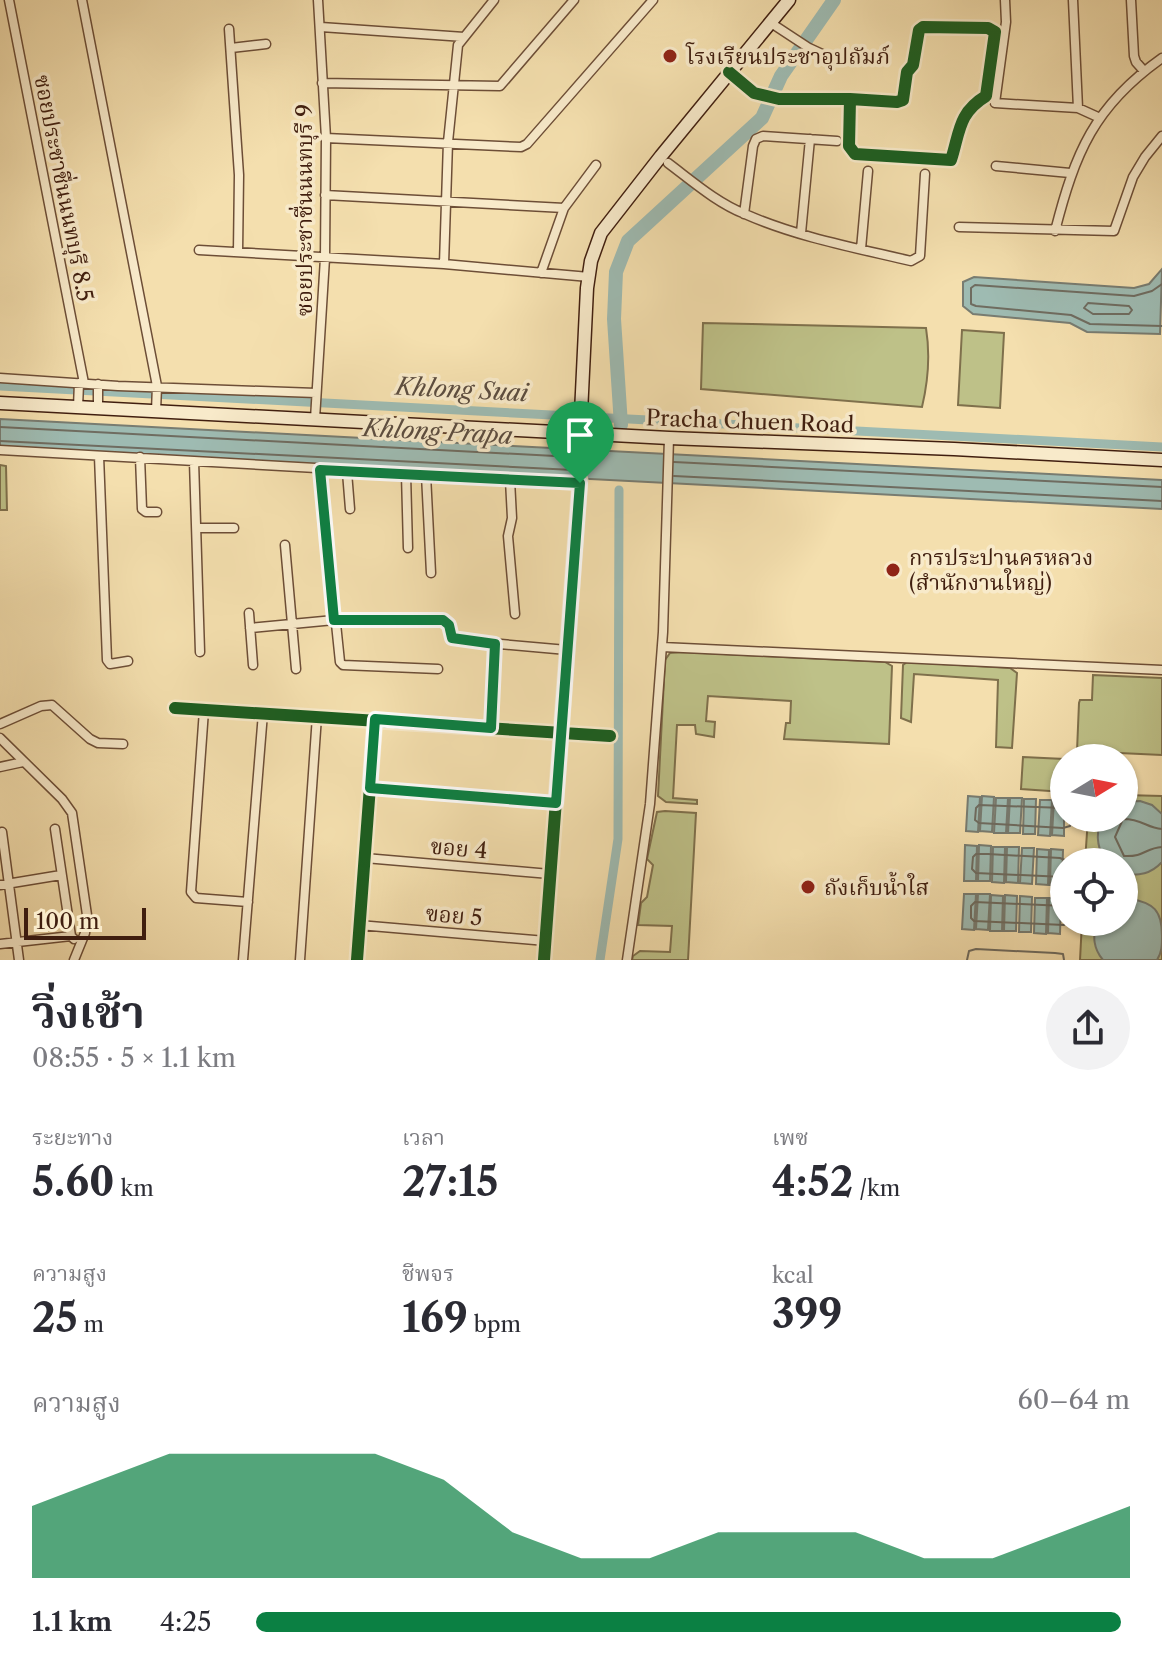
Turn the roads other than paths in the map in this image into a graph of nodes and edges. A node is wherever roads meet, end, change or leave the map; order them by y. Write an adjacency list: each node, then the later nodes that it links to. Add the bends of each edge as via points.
1 (9, 0): 52 (street, ซอยประชาชื่นนนทบุรี 8.5)
2 (82, 0): 53 (street)
3 (318, 0): 12 (street, ซอยประชาชื่นนนทบุรี 9)
4 (494, 0): 14 (street)
5 (574, 0): 22 (street, via 500,86)
6 (653, 0): 30 (street, via 527,144)
7 (1005, 0): 24 (street, via 995,103)
8 (1073, 0): 24 (street)
9 (1131, 0): 19 (street, via 1134,56)
10 (787, 1): 11 (main road)
11 (771, 23): 17 (street); 20 (main road)
12 (321, 27): 14 (street); 21 (street, ซอยประชาชื่นนนทบุรี 9)
13 (229, 29): 16 (street)
14 (464, 37): 22 (street)
15 (266, 44): 16 (street)
16 (231, 48): 46 (street)
17 (822, 54)
18 (1162, 58): 19 (street)
19 (1144, 71): 25 (street)
20 (729, 72): 23 (street, via 754,93 779,99); 50 (main road, via 608,221)
21 (322, 83): 22 (street); 27 (street, ซอยประชาชื่นนนทบุรี 9)
22 (452, 86): 30 (street)
23 (850, 99): 23 (street, via 849,146 855,154 951,160 958,128 973,104 986,96 995,32 923,27 903,100)
24 (1078, 108): 25 (street)
25 (1100, 118): 35 (street)
26 (1162, 136): 42 (street, via 1133,177 1114,231)
27 (326, 138): 30 (street); 37 (street, ซอยประชาชื่นนนทบุรี 9)
28 (810, 139): 29 (street); 40 (street, via 756,139); 43 (street)
29 (837, 141)
30 (448, 142): 38 (street)
31 (668, 163): 40 (street)
32 (596, 165): 39 (street)
33 (996, 166): 35 (street)
34 (868, 171): 44 (street)
35 (1070, 173): 42 (street)
36 (925, 174): 44 (street, via 920,256 911,261)
37 (325, 195): 38 (street); 47 (street, ซอยประชาชื่นนนทบุรี 9)
38 (445, 201): 39 (street); 48 (street)
39 (564, 208): 49 (street)
40 (744, 214): 43 (street)
41 (959, 227): 42 (street)
42 (1055, 231)
43 (801, 233): 44 (street)
44 (861, 249)
45 (199, 250): 46 (street)
46 (238, 252): 47 (street)
47 (325, 258): 48 (street); 55 (street, ซอยประชาชื่นนนทบุรี 9)
48 (444, 264): 49 (street)
49 (541, 273): 50 (street)
50 (589, 277): 60 (main road)
51 (0, 378): 52 (street)
52 (80, 384): 54 (street); 56 (street, ซอยประชาชื่นนนทบุรี 8.5)
53 (157, 387): 54 (street); 55 (street); 58 (street)
54 (98, 395): 56 (main road, Pracha Chuen Road); 58 (main road, Pracha Chuen Road)
55 (316, 395): 59 (street, ซอยประชาชื่นนนทบุรี 9)
56 (78, 402): 57 (main road, Pracha Chuen Road)
57 (0, 403)
58 (156, 407): 59 (main road, Pracha Chuen Road)
59 (315, 415): 60 (main road, Pracha Chuen Road)
60 (580, 435): 61 (main road, Pracha Chuen Road); 72 (street)
61 (669, 444): 65 (main road, Pracha Chuen Road, via 954,449); 86 (street)
62 (0, 450): 63 (street)
63 (99, 456): 64 (street); 89 (street, via 107,660)
64 (140, 457): 66 (street); 74 (street, via 142,509)
65 (1162, 460)
66 (194, 461): 67 (street); 75 (street)
67 (320, 470): 68 (street); 82 (street)
68 (347, 472): 69 (street); 73 (street)
69 (406, 474): 70 (street); 78 (street)
70 (426, 475): 71 (street); 79 (street)
71 (510, 480): 72 (street); 81 (street, via 508,536)
72 (580, 482): 87 (street)
73 (350, 509)
74 (157, 512)
75 (197, 528): 76 (street); 88 (street)
76 (234, 528)
77 (285, 545): 83 (street)
78 (408, 548)
79 (431, 573)
80 (249, 613): 84 (street)
81 (515, 614)
82 (334, 620): 83 (street); 85 (street, via 443,620 452,638); 92 (street, via 343,665)
83 (294, 624): 84 (street); 91 (street)
84 (250, 628): 90 (street)
85 (495, 644): 87 (street); 100 (street)
86 (662, 647): 93 (street); 128 (street, via 650,807)
87 (567, 650): 101 (street)
88 (200, 652)
89 (128, 661)
90 (253, 665)
91 (296, 669)
92 (438, 669)
93 (1162, 670)
94 (175, 708): 95 (street)
95 (204, 710): 96 (street); 115 (street, via 191,892 196,898)
96 (263, 713): 97 (street); 115 (street)
97 (317, 716): 98 (street); 125 (street)
98 (375, 719): 100 (street); 107 (street)
99 (0, 724): 104 (street, via 52,705 90,739)
100 (491, 728): 101 (street)
101 (561, 733): 102 (street); 108 (street)
102 (610, 736)
103 (0, 738): 105 (street)
104 (123, 744)
105 (23, 762): 106 (street); 121 (street, via 69,807 75,821 87,915)
106 (0, 767)
107 (370, 788): 108 (street); 111 (street)
108 (556, 803): 112 (street)
109 (55, 829): 113 (street)
110 (2, 832): 114 (street)
111 (365, 858): 112 (street, ขอย 4); 116 (street)
112 (550, 874): 118 (street)
113 (61, 875): 114 (street); 117 (street)
114 (4, 884): 119 (street)
115 (248, 902): 124 (street)
116 (359, 925): 118 (street, ฃอย 5); 126 (street)
117 (71, 936): 119 (street); 121 (street)
118 (546, 941): 127 (street)
119 (16, 942): 120 (street); 122 (street)
120 (0, 944)
121 (81, 945): 123 (street)
122 (19, 960)
123 (74, 960)
124 (243, 960)
125 (300, 960)
126 (357, 960)
127 (544, 960)
128 (627, 960)

